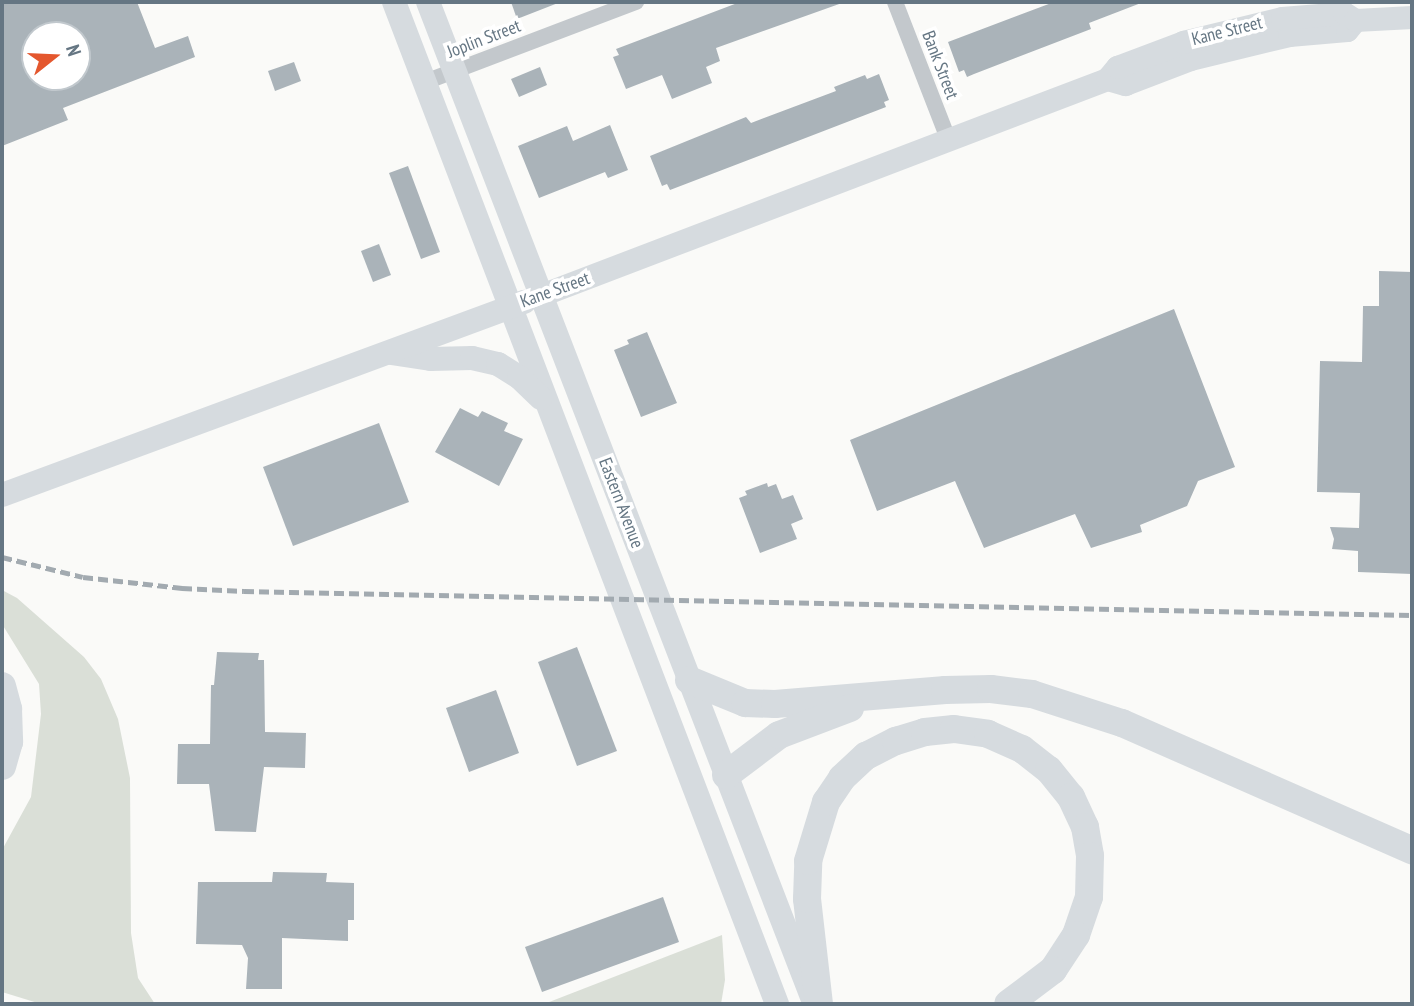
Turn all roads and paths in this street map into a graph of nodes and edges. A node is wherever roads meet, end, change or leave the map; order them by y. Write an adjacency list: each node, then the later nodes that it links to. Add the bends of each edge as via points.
1 (394, 2): 8 (main road, Eastern Avenue)
2 (428, 2): 7 (main road, Eastern Avenue)
3 (636, 2): 7 (street, Joplin Street)
4 (895, 2): 9 (street, Bank Street)
5 (1412, 17): 6 (main road, Kane Street, via 1355,20 1347,30)
6 (1283, 18): 9 (main road, Kane Street, via 1125,84 1107,79)
7 (455, 71): 8 (street, Joplin Street); 10 (main road, Eastern Avenue)
8 (425, 82): 11 (main road, Eastern Avenue)
9 (949, 141): 10 (main road, Kane Street)
10 (541, 295): 11 (main road, Kane Street); 15 (main road, Eastern Avenue)
11 (510, 307): 12 (main road, Kane Street); 13 (main road, Eastern Avenue)
12 (387, 352): 13 (main road, via 498,364 520,377); 14 (main road, Kane Street)
13 (547, 404): 20 (main road, Eastern Avenue)
14 (2, 495)
15 (689, 680): 17 (highway, via 745,703); 19 (main road, Eastern Avenue)
16 (2, 686): 18 (highway, via 9,743)
17 (893, 693): 19 (highway, via 779,735); 21 (highway, via 991,689 1075,706)
18 (2, 766)
19 (726, 775): 20 (main road); 23 (main road, Eastern Avenue)
20 (693, 789): 22 (main road, Eastern Avenue)
21 (1412, 850)
22 (776, 1004)
23 (816, 1004): 24 (highway, via 808,861 826,802 866,755 905,738 954,729 988,734 1022,749 1049,770 1071,797 1085,827 1089,897 1076,935 1053,970)
24 (1008, 1004)

